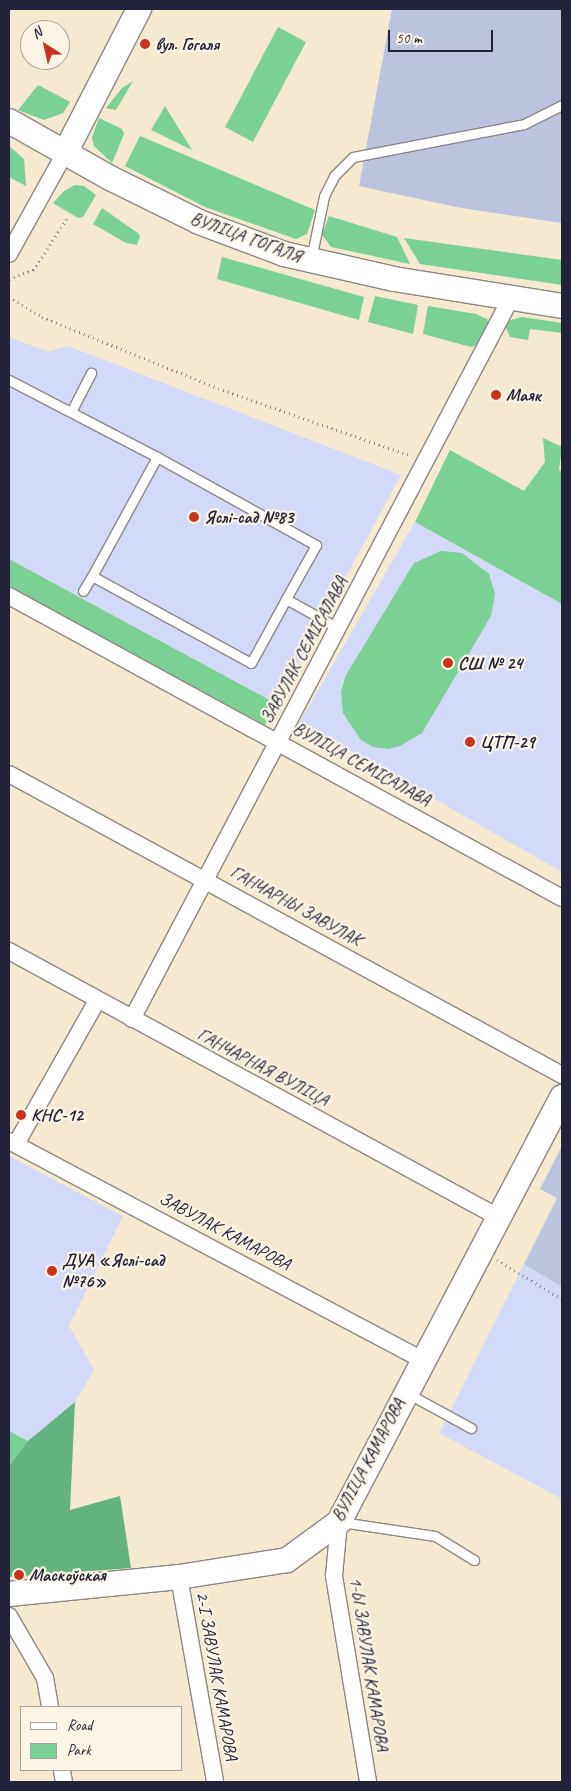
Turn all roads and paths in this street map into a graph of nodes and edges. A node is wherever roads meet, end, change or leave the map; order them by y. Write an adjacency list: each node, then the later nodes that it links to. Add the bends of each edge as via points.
1 (139, 9): 4 (street)
2 (562, 106): 7 (lane, via 524,124 354,157 334,176 324,196)
3 (9, 122): 4 (street, ВУЛІЦА ГОГАЛЯ)
4 (65, 153): 6 (street); 7 (street, ВУЛІЦА ГОГАЛЯ, via 199,222 284,254)
5 (68, 217): 8 (path, via 33,270)
6 (9, 254)
7 (311, 260): 10 (street, ВУЛІЦА ГОГАЛЯ)
8 (9, 279)
9 (9, 297): 16 (path, via 42,317 223,390)
10 (510, 300): 11 (street, ВУЛІЦА ГОГАЛЯ); 16 (street, ЗАВУЛАК СЕМІСАЛАВА, via 459,392)
11 (562, 306)
12 (91, 373): 14 (lane)
13 (9, 380): 14 (lane)
14 (72, 410): 15 (lane)
15 (157, 457): 17 (lane); 20 (lane, via 316,545)
16 (426, 462): 21 (street, ЗАВУЛАК СЕМІСАЛАВА)
17 (92, 576): 18 (lane); 20 (lane, via 251,663)
18 (83, 591)
19 (9, 596): 22 (street, ВУЛІЦА СЕМІСАЛАВА)
20 (286, 599): 21 (lane)
21 (338, 628): 22 (street, ЗАВУЛАК СЕМІСАЛАВА)
22 (278, 741): 24 (street, ЗАВУЛАК СЕМІСАЛАВА); 25 (street, ВУЛІЦА СЕМІСАЛАВА)
23 (9, 774): 24 (street, ГАНЧАРНЫ ЗАВУЛАК)
24 (205, 879): 28 (street, ЗАВУЛАК СЕМІСАЛАВА); 29 (street, ГАНЧАРНЫ ЗАВУЛАК)
25 (562, 898)
26 (9, 951): 27 (street, ГАНЧАРНАЯ ВУЛІЦА)
27 (97, 1001): 28 (street, ГАНЧАРНАЯ ВУЛІЦА); 31 (street)
28 (132, 1019): 32 (street, ГАНЧАРНАЯ ВУЛІЦА)
29 (562, 1075)
30 (562, 1097): 32 (street, ВУЛІЦА КАМАРОВА)
31 (12, 1142): 35 (street, ЗАВУЛАК КАМАРОВА)
32 (498, 1216): 33 (street, ВУЛІЦА КАМАРОВА)
33 (480, 1251): 34 (path); 35 (street, ВУЛІЦА КАМАРОВА)
34 (562, 1299)
35 (422, 1360): 36 (street, ВУЛІЦА КАМАРОВА)
36 (405, 1392): 37 (lane); 38 (street, ВУЛІЦА КАМАРОВА)
37 (471, 1428)
38 (339, 1522): 39 (lane, via 435,1536); 40 (street, ВУЛІЦА КАМАРОВА, via 287,1560); 45 (street, 1-Ы ЗАВУЛАК КАМАРОВА, via 334,1576)
39 (474, 1560)
40 (179, 1578): 41 (street, ВУЛІЦА КАМАРОВА); 44 (street, 2-І ЗАВУЛАК КАМАРОВА)
41 (9, 1594)
42 (9, 1616): 43 (street, via 44,1678)
43 (50, 1706)
44 (215, 1782)
45 (368, 1782)

